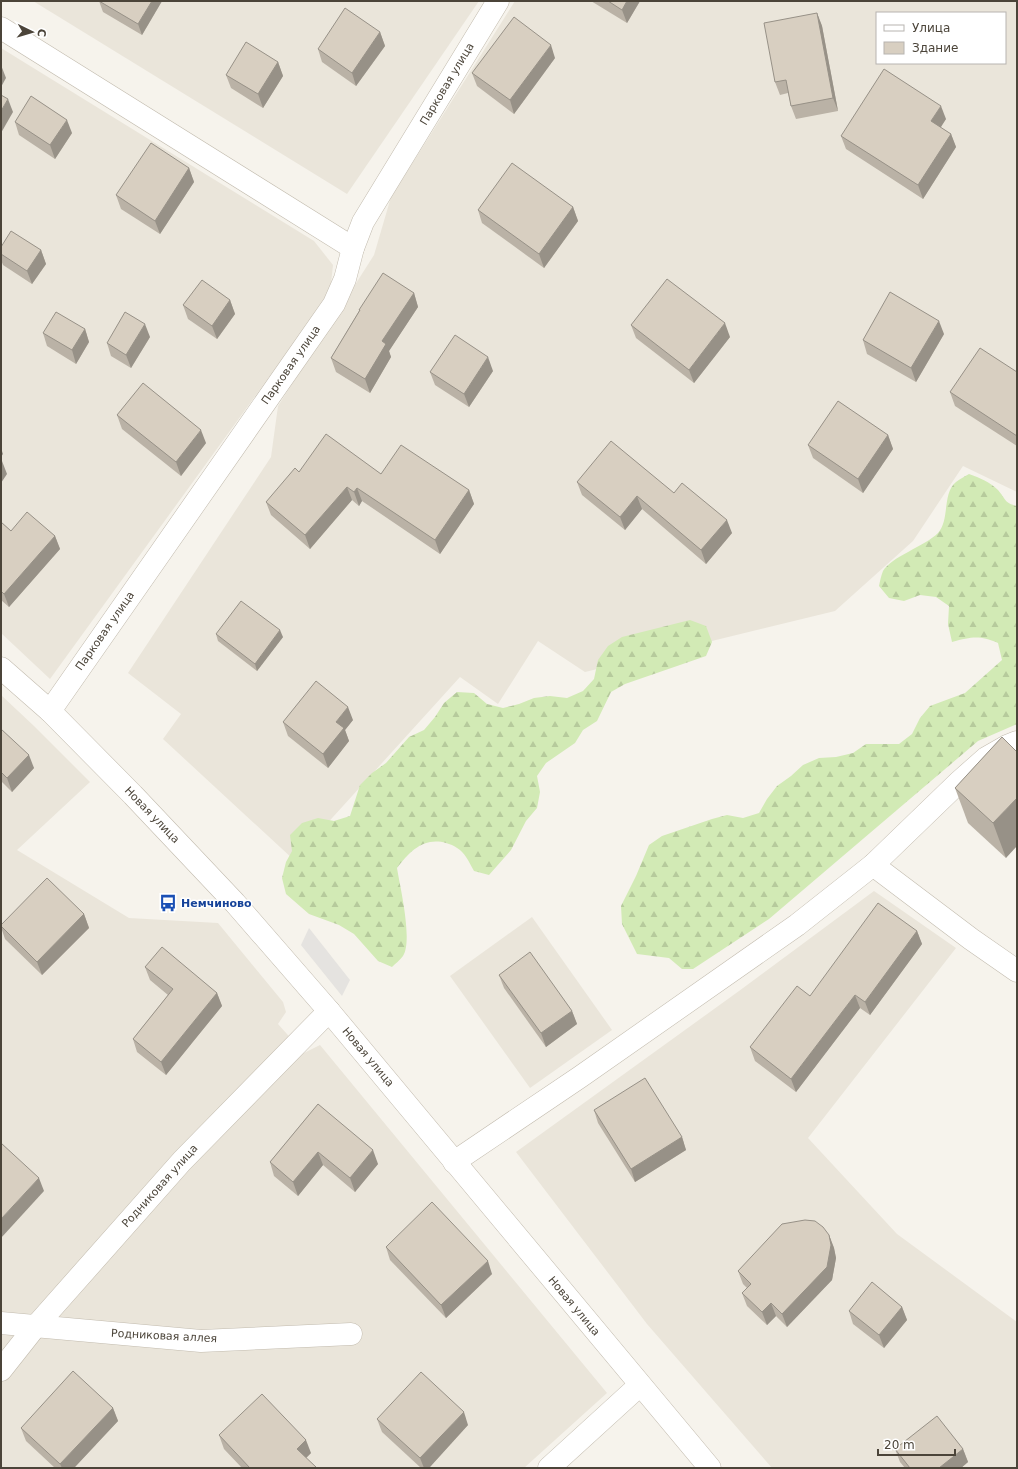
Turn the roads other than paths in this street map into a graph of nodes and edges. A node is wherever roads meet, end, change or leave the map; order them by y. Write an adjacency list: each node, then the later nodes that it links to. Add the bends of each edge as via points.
1 (498, 1): 3 (street, Парковая улица, via 363,222)
2 (1, 28): 3 (street)
3 (353, 248): 5 (street, Парковая улица, via 345,279 334,304)
4 (1, 668): 5 (street, Новая улица)
5 (50, 711): 9 (street, Новая улица, via 235,903)
6 (1017, 742): 7 (street, via 981,763)
7 (873, 865): 8 (street, via 970,939); 10 (street, via 797,925)
8 (1017, 971)
9 (329, 1011): 10 (street, Новая улица); 12 (street, Родниковая улица, via 182,1161)
10 (454, 1162): 15 (street, Новая улица)
11 (1, 1323): 12 (street, Родниковая аллея)
12 (35, 1327): 13 (street, Родниковая аллея, via 201,1341); 14 (street, Родниковая улица)
13 (351, 1334)
14 (1, 1370)
15 (640, 1385): 16 (street); 17 (street, Новая улица)
16 (549, 1468)
17 (710, 1468)

